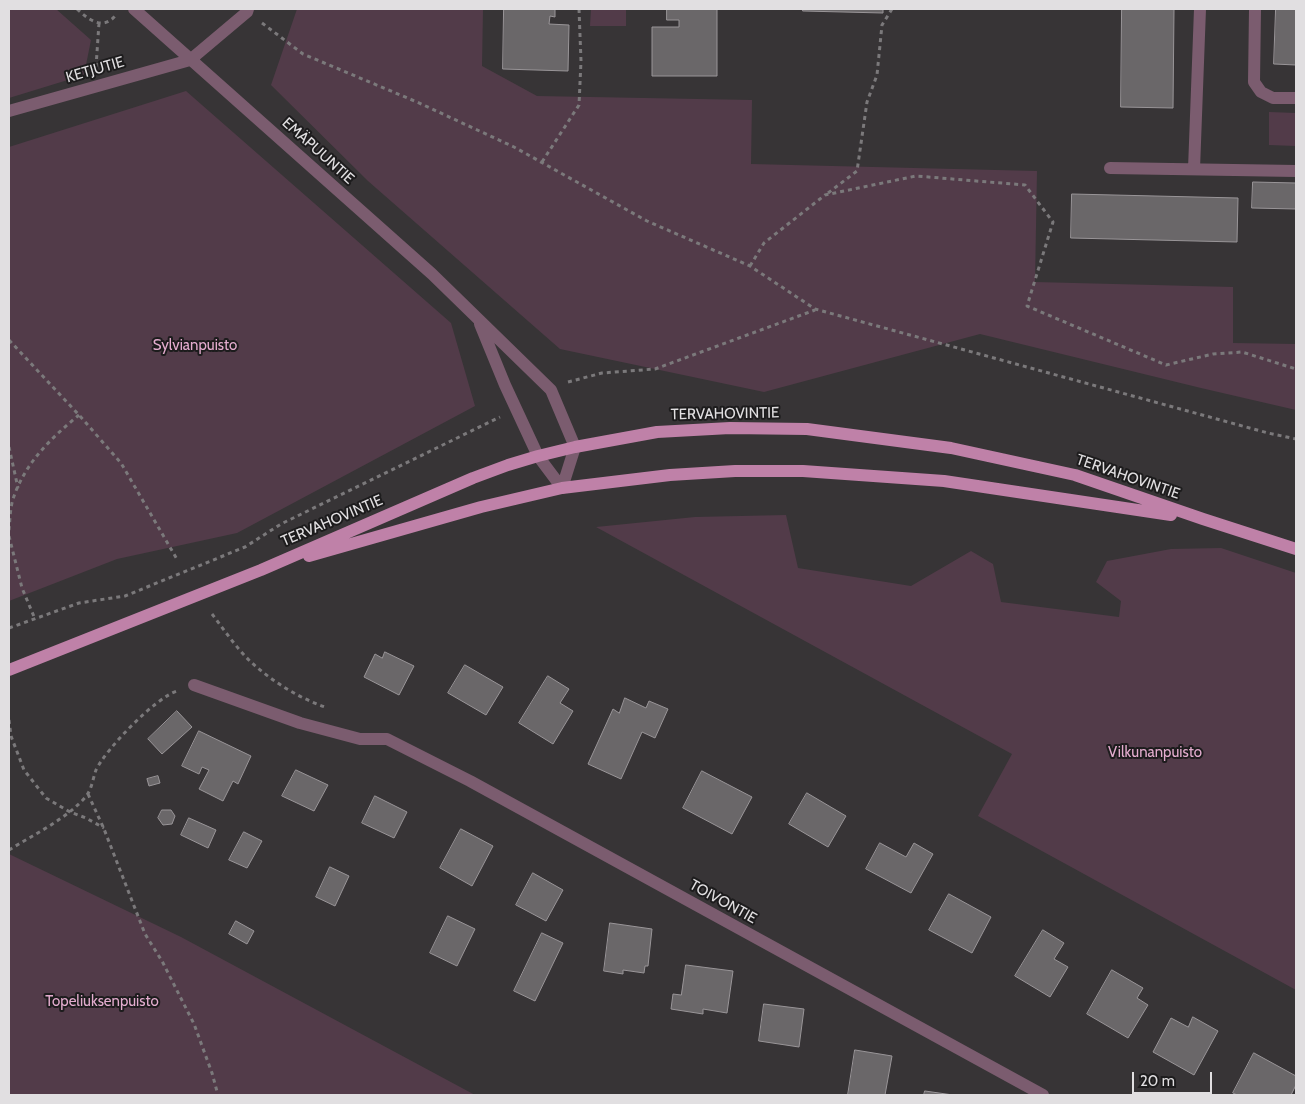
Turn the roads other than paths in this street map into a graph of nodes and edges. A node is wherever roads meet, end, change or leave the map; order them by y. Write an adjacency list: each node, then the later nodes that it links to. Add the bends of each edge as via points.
1 (134, 9): 5 (street, EMÄPUUNTIE)
2 (1200, 9): 9 (street)
3 (1255, 9): 6 (street, via 1254,82 1261,92 1273,98)
4 (248, 10): 5 (street)
5 (190, 60): 7 (street, KETJUTIE); 11 (street, EMÄPUUNTIE, via 432,274)
6 (1296, 98)
7 (9, 111)
8 (1110, 168): 9 (street)
9 (1194, 169): 10 (street)
10 (1296, 171)
11 (478, 319): 12 (street, EMÄPUUNTIE, via 552,390); 13 (street, EMÄPUUNTIE)
12 (575, 447): 13 (main road, TERVAHOVINTIE); 14 (street); 15 (main road, TERVAHOVINTIE, via 657,432 730,428 807,429 951,448 1076,475)
13 (538, 456): 14 (street, EMÄPUUNTIE); 17 (main road, TERVAHOVINTIE, via 473,478)
14 (562, 488): 15 (main road, TERVAHOVINTIE, via 670,476 803,471 944,481); 17 (main road, TERVAHOVINTIE, via 481,507)
15 (1203, 519): 16 (main road, TERVAHOVINTIE)
16 (1296, 549)
17 (261, 570): 18 (main road, TERVAHOVINTIE)
18 (9, 670)
19 (194, 685): 20 (street, TOIVONTIE, via 300,723 360,739 387,739 479,786)
20 (1043, 1095)

